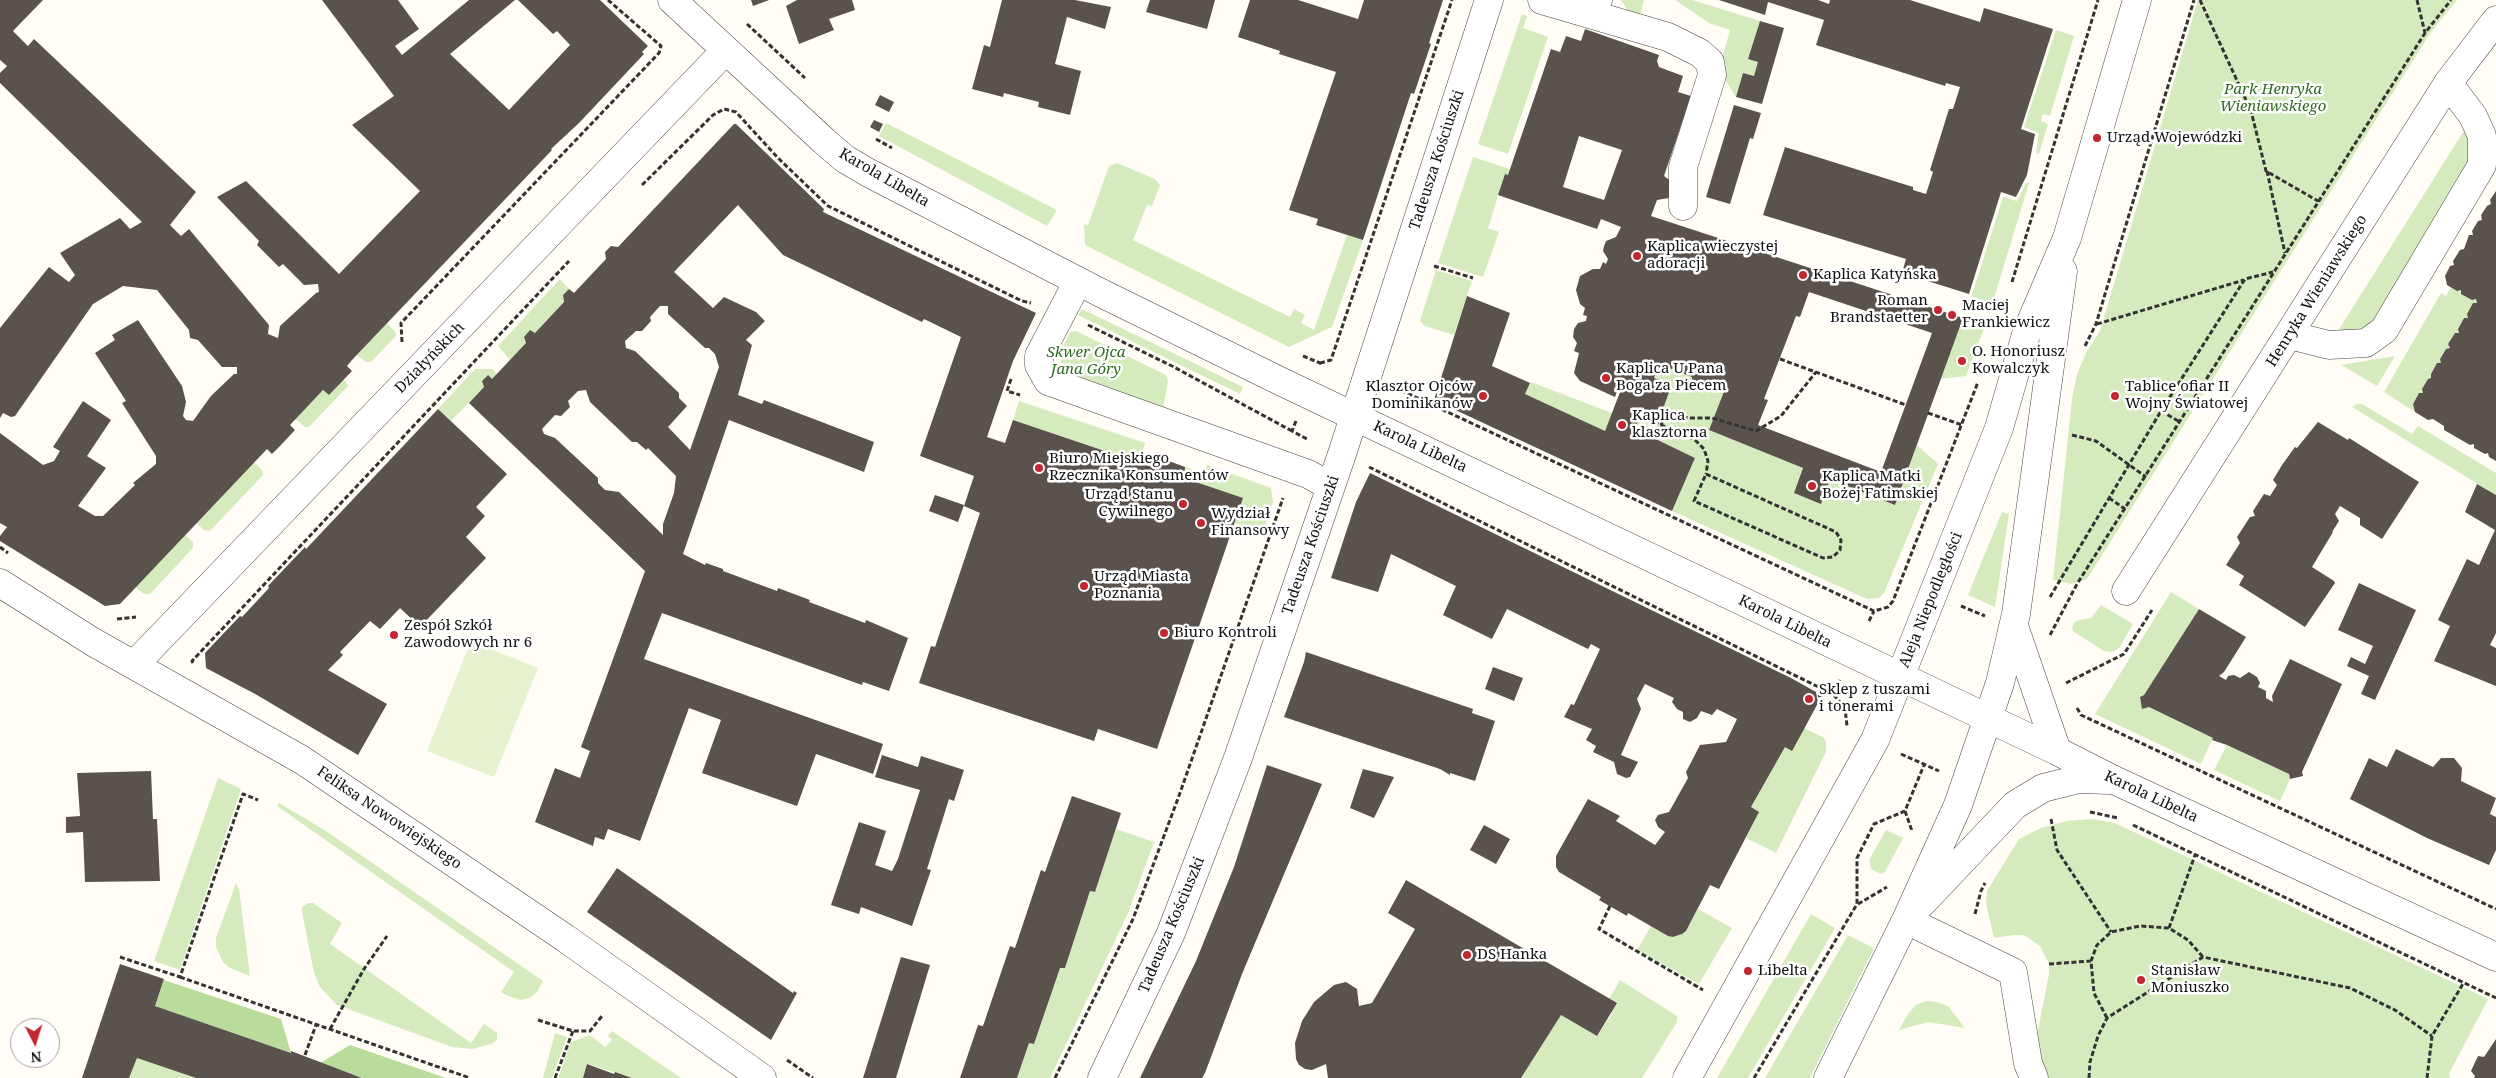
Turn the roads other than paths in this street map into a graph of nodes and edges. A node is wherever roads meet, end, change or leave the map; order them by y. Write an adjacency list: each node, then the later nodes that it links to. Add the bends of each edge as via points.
1 (672, 0): 7 (street, Karola Libelta)
2 (1489, 0): 13 (street, Tadeusza Kościuszki)
3 (1542, 0): 5 (street)
4 (2137, 0): 10 (street, Aleja Niepodległości)
5 (1596, 8): 9 (street, via 1668,37 1700,53 1710,62 1712,75 1683,167)
6 (2496, 20): 8 (street, Henryka Wieniawskiego)
7 (725, 51): 11 (street, Karola Libelta, via 845,159); 18 (street, Działyńskich)
8 (2448, 83): 12 (street, Henryka Wieniawskiego); 12 (street, via 2473,116 2482,136 2482,165 2384,330 2366,343 2329,345)
9 (1683, 206)
10 (2067, 238): 17 (street, Aleja Niepodległości); 19 (street, Aleja Niepodległości, via 2027,330 1999,428)
11 (1078, 281): 13 (street, Karola Libelta); 14 (street, via 1039,356 1039,366 1048,381 1293,468)
12 (2289, 335): 16 (street, Henryka Wieniawskiego)
13 (1353, 416): 14 (street, Tadeusza Kościuszki); 19 (street, Karola Libelta)
14 (1330, 486): 26 (street, Tadeusza Kościuszki, via 1238,758 1196,870 1150,979)
15 (0, 583): 18 (street, Feliksa Nowowiejskiego)
16 (2126, 591)
17 (2002, 622): 20 (street, Aleja Niepodległości); 21 (street)
18 (134, 665): 25 (street, Feliksa Nowowiejskiego, via 302,760 565,938)
19 (1899, 677): 20 (street, Karola Libelta); 27 (street, Aleja Niepodległości, via 1868,753)
20 (1989, 720): 21 (street, Karola Libelta); 23 (street, Aleja Niepodległości, via 1958,805)
21 (2057, 751): 22 (street, Karola Libelta)
22 (2114, 780): 23 (street, via 2078,779 2043,788 2014,805); 24 (street, Karola Libelta)
23 (1906, 920): 28 (street, Aleja Niepodległości); 29 (street, via 2013,972 2028,1063)
24 (2496, 957)
25 (762, 1078)
26 (1102, 1078)
27 (1687, 1078)
28 (1828, 1078)
29 (2034, 1078)

